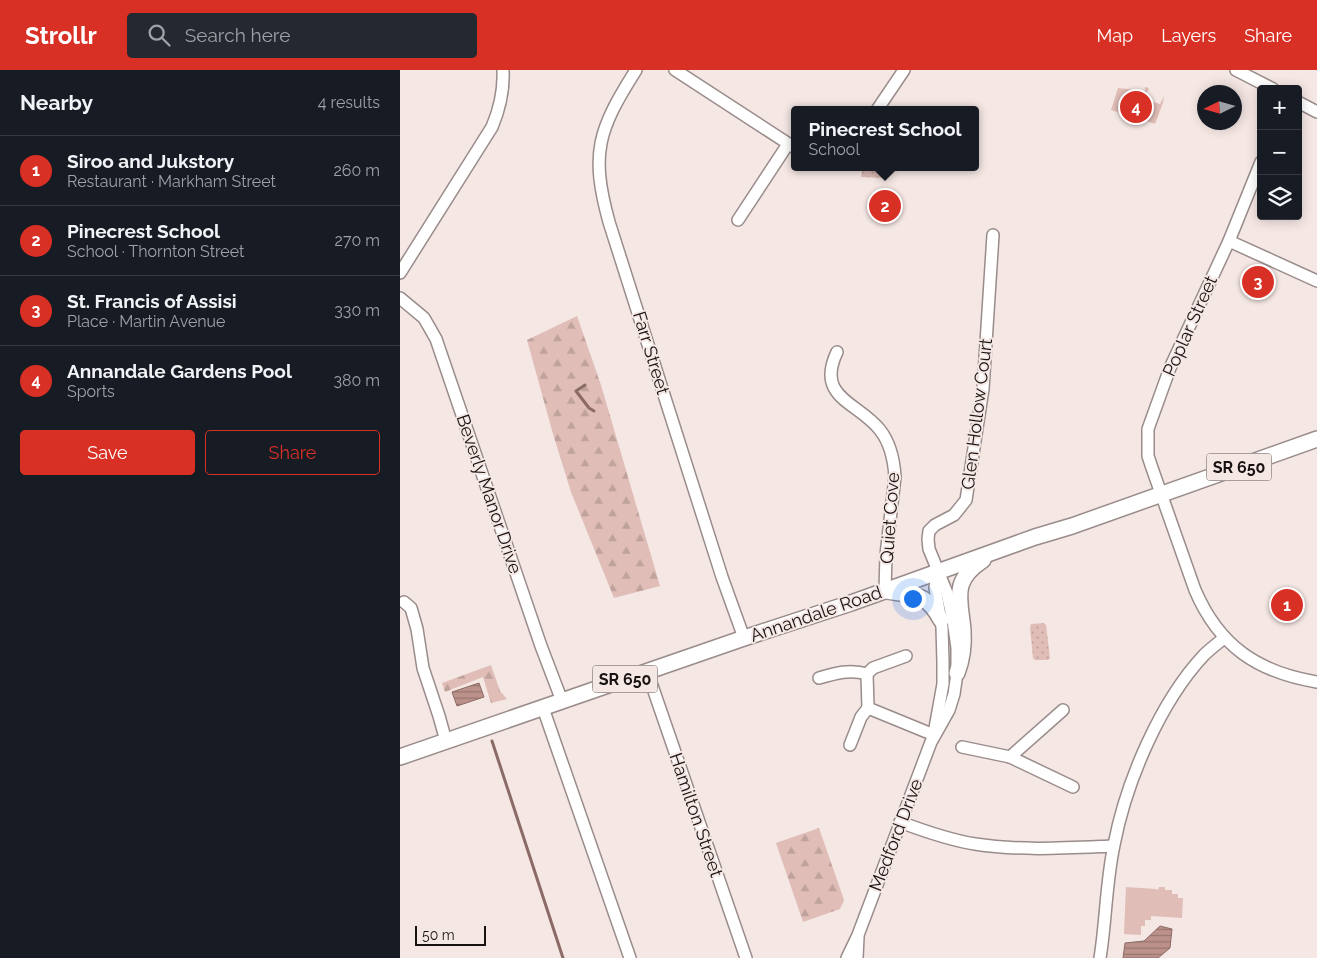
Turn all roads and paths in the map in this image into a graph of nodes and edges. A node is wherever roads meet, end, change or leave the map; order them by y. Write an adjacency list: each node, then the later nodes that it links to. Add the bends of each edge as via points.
1 (504, 70): 16 (street, via 503,96 492,127)
2 (636, 70): 27 (street, Farr Street, via 603,132 598,168 600,188 702,515)
3 (675, 70): 10 (street)
4 (904, 70): 8 (street)
5 (1236, 70): 6 (street)
6 (1265, 85)
7 (1302, 104): 9 (street)
8 (880, 106)
9 (1317, 112)
10 (791, 145)
11 (791, 147): 13 (street)
12 (1257, 172): 15 (street, Poplar Street)
13 (738, 220)
14 (993, 235): 23 (street, Glen Hollow Court, via 982,389 966,500 954,515 934,525 930,531 929,549)
15 (1228, 241): 17 (street); 21 (street, Poplar Street, via 1170,368 1148,429 1148,456)
16 (400, 273)
17 (1317, 281)
18 (400, 298): 35 (street, Beverly Manor Drive, via 424,318 436,339)
19 (837, 352): 24 (street, Quiet Cove, via 831,370 835,388 850,406 880,430 894,465)
20 (1317, 439): 21 (main road, Annandale Road / SR 650)
21 (1161, 495): 22 (main road, Annandale Road / SR 650); 28 (street, Poplar Street, via 1204,611)
22 (998, 550): 23 (main road, Annandale Road / SR 650); 31 (main road, via 967,572 960,587 964,632)
23 (937, 572): 24 (main road, Annandale Road / SR 650); 26 (street, Medford Drive, via 935,588); 31 (street, Medford Drive, via 947,593 953,620)
24 (886, 590): 26 (main road, via 921,597 934,607); 27 (main road, Annandale Road / SR 650)
25 (404, 602): 40 (street, via 411,608 423,668)
26 (941, 620): 39 (street, Medford Drive, via 942,684)
27 (744, 638): 30 (main road, Annandale Road / SR 650)
28 (1224, 638): 34 (street, Poplar Street, via 1266,668 1282,675); 47 (street, via 1204,655 1170,699 1140,761 1123,806)
29 (906, 656): 32 (street, via 873,668)
30 (647, 672): 35 (main road, Annandale Road / SR 650); 50 (street, Hamilton Street)
31 (957, 673): 39 (street, Medford Drive, via 950,710)
32 (867, 674): 33 (street, via 843,671); 37 (street)
33 (820, 678)
34 (1317, 682)
35 (562, 701): 36 (main road, Annandale Road / SR 650)
36 (543, 708): 40 (main road, Annandale Road / SR 650); 49 (street)
37 (868, 708): 39 (street); 41 (street)
38 (1063, 710): 44 (street)
39 (934, 735): 46 (street, Medford Drive)
40 (446, 741): 43 (main road, Annandale Road / SR 650)
41 (850, 745)
42 (962, 747): 44 (street)
43 (400, 757)
44 (1010, 757): 45 (street)
45 (1073, 787)
46 (900, 822): 47 (street, via 974,844 1034,849); 48 (street, Medford Drive)
47 (1114, 846): 53 (street)
48 (858, 935): 51 (street, Medford Drive); 52 (street, Medford Drive)
49 (630, 958)
50 (746, 958)
51 (846, 958)
52 (857, 958)
53 (1100, 958)

